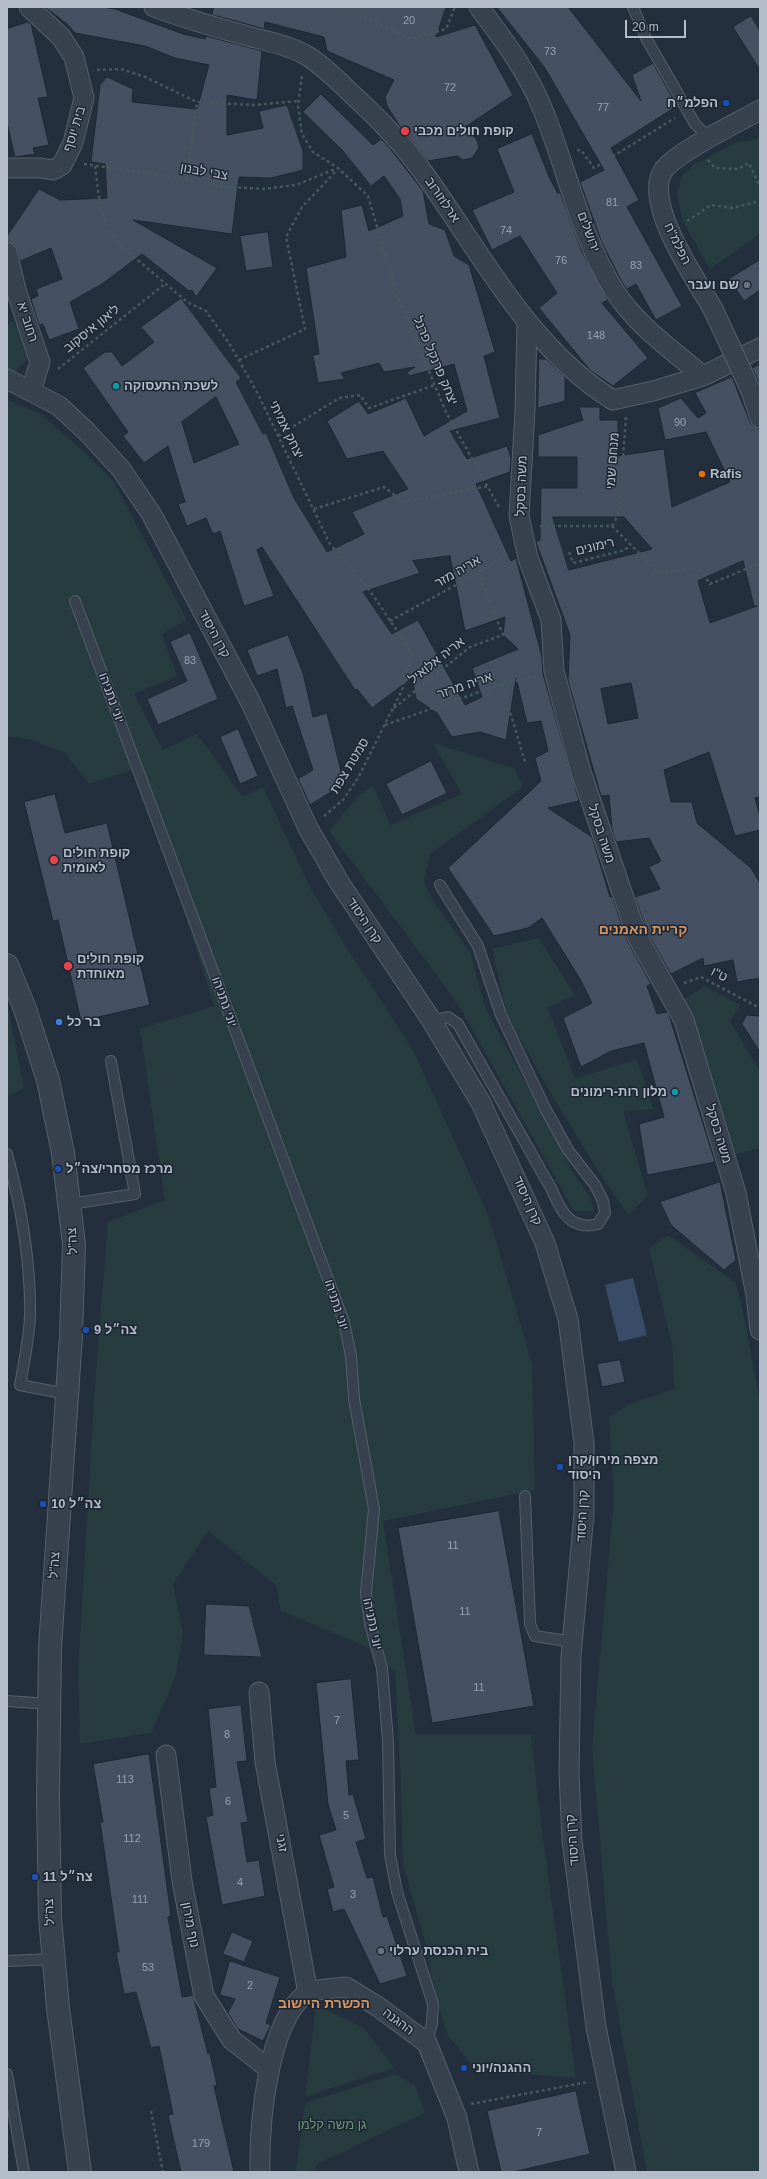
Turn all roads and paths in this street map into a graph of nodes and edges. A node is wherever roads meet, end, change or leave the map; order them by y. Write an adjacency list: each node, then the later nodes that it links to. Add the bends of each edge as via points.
1 (29, 7): 8 (street, בית יוסף, via 60,37 74,57)
2 (154, 7): 7 (street, ארלוזורוב, via 195,22 279,44)
3 (342, 7): 4 (path, via 411,39 446,29)
4 (455, 7)
5 (479, 7): 29 (street, ירושלים, via 508,47 543,108 591,244 615,291 664,346)
6 (633, 7): 12 (lane, via 646,38)
7 (304, 54): 9 (path); 25 (street, ארלוזורוב, via 337,79 373,114 420,167 503,291)
8 (78, 70): 10 (path, via 121,70 145,77); 15 (street, בית יוסף, via 84,98 73,143)
9 (299, 101): 10 (path, via 254,105); 18 (path, via 302,134 313,152)
10 (197, 102): 19 (path)
11 (760, 110): 13 (street, הפלמ"ח)
12 (688, 111): 13 (lane); 14 (path, via 594,168)
13 (702, 143): 20 (path, via 715,168 738,169 749,163); 22 (street, הפלמ"ח, via 677,157 663,170 659,180 660,202)
14 (581, 150)
15 (59, 166): 16 (path, צבי לבנון); 17 (street)
16 (95, 166): 19 (path, צבי לבנון); 24 (path, יצחק אמיתי, via 101,213 119,244)
17 (7, 168)
18 (338, 168): 19 (path, צבי לבנון, via 296,185 263,189 216,186); 27 (path, via 302,207 286,237 305,328); 31 (path, יצחק פרנקל פרנל, via 368,196 397,295)
19 (187, 179)
20 (760, 187)
21 (760, 201): 22 (path, via 733,208 711,205)
22 (670, 233): 34 (street, הפלמ"ח, bridge, via 713,309 751,391)
23 (7, 252): 32 (street, רחוב יא, via 16,290 40,362)
24 (166, 283): 27 (path, יצחק אמיתי, via 187,302 206,311); 28 (path, ליאון איסקוב)
25 (527, 322): 33 (street, ארלוזורוב, via 577,374); 39 (street, משה בסקל, via 526,410 519,516)
26 (760, 348): 29 (street)
27 (239, 360): 35 (path, יצחק אמיתי)
28 (55, 371)
29 (703, 376): 33 (street)
30 (7, 379): 32 (street, קרן היסוד)
31 (435, 385): 35 (path, via 369,408 360,395 339,398); 36 (path, יצחק פרנקל פרנל, via 446,412)
32 (31, 391): 52 (street, קרן היסוד, via 59,406 86,431 121,469 152,515 251,703)
33 (613, 400): 40 (path, מנחם שמי, via 626,417 619,514)
34 (760, 418)
35 (278, 436): 37 (path, יצחק אמיתי)
36 (488, 486): 37 (path, via 403,502 384,487); 38 (path, יצחק פרנקל פרנל)
37 (314, 509): 46 (path, יצחק אמיתי, via 330,544 368,588)
38 (502, 512)
39 (521, 526): 40 (path); 44 (path, אריה מזר, via 512,550); 47 (street, משה בסקל, via 528,558 551,620)
40 (612, 526): 41 (path)
41 (630, 544): 42 (path, רימונים, via 625,550 572,563); 43 (path, via 659,573 699,568 710,584)
42 (569, 552)
43 (760, 563)
44 (478, 572): 46 (path, אריה מזר); 49 (path, אריה אלואיל, via 503,635 470,647)
45 (74, 601): 72 (lane, יוני נתניהו, via 344,1322 354,1399 374,1509 366,1593 370,1624 382,1668 388,1741 390,1855 397,1892 433,2004)
46 (390, 620): 49 (path, יצחק אמיתי, via 412,653 402,690)
47 (554, 671): 48 (path, אריה מרזר); 55 (street, משה בסקל, via 581,772 608,855 637,936)
48 (502, 684): 50 (path, אריה מרזר); 51 (path)
49 (392, 709): 50 (path, יצחק אמיתי)
50 (384, 726): 52 (path, סמטת צפת, via 358,778 343,800)
51 (525, 762)
52 (308, 828): 57 (street, קרן היסוד, via 339,882)
53 (440, 885): 57 (lane, via 478,946 501,1015 545,1108 568,1150 604,1201 605,1213 598,1224 588,1226 574,1223 561,1210 458,1024 448,1017)
54 (7, 965): 60 (street, צה"ל, via 25,1009 48,1080 63,1153)
55 (667, 989): 56 (path, ט"ו, via 701,977); 61 (street, משה בסקל, via 684,1020 736,1193 756,1295)
56 (760, 1006)
57 (432, 1021): 64 (street, קרן היסוד, via 481,1103 514,1172 545,1243 568,1319 584,1443 584,1514)
58 (111, 1061): 60 (lane, via 135,1194)
59 (7, 1154): 62 (lane, via 22,1220 28,1266 30,1317 20,1385)
60 (70, 1204): 62 (street, צה"ל, via 74,1244)
61 (760, 1330)
62 (67, 1394): 67 (street, צה"ל, via 50,1640)
63 (525, 1496): 64 (lane, via 530,1624 535,1636)
64 (572, 1642): 75 (street, קרן היסוד, via 569,1773 572,1840 596,2027)
65 (260, 1692): 71 (street, זגני, via 265,1762)
66 (7, 1701): 67 (lane)
67 (49, 1704): 69 (street, צה"ל, via 50,1917)
68 (166, 1755): 73 (street, נוף מירון, via 182,1881 204,1996 232,2040)
69 (54, 1959): 70 (lane); 79 (street, צה"ל)
70 (7, 1961)
71 (308, 1993): 72 (street, ההגנה, via 346,1987 377,2006); 73 (street, via 292,2009)
72 (427, 2043): 76 (street, ההגנה)
73 (269, 2069): 81 (street, via 262,2110)
74 (7, 2074): 78 (lane)
75 (606, 2079): 76 (path); 83 (street, קרן היסוד)
76 (452, 2107): 82 (street, ההגנה, via 457,2118)
77 (151, 2111): 80 (path)
78 (24, 2172)
79 (80, 2172)
80 (162, 2172)
81 (260, 2172)
82 (469, 2172)
83 (626, 2172)

